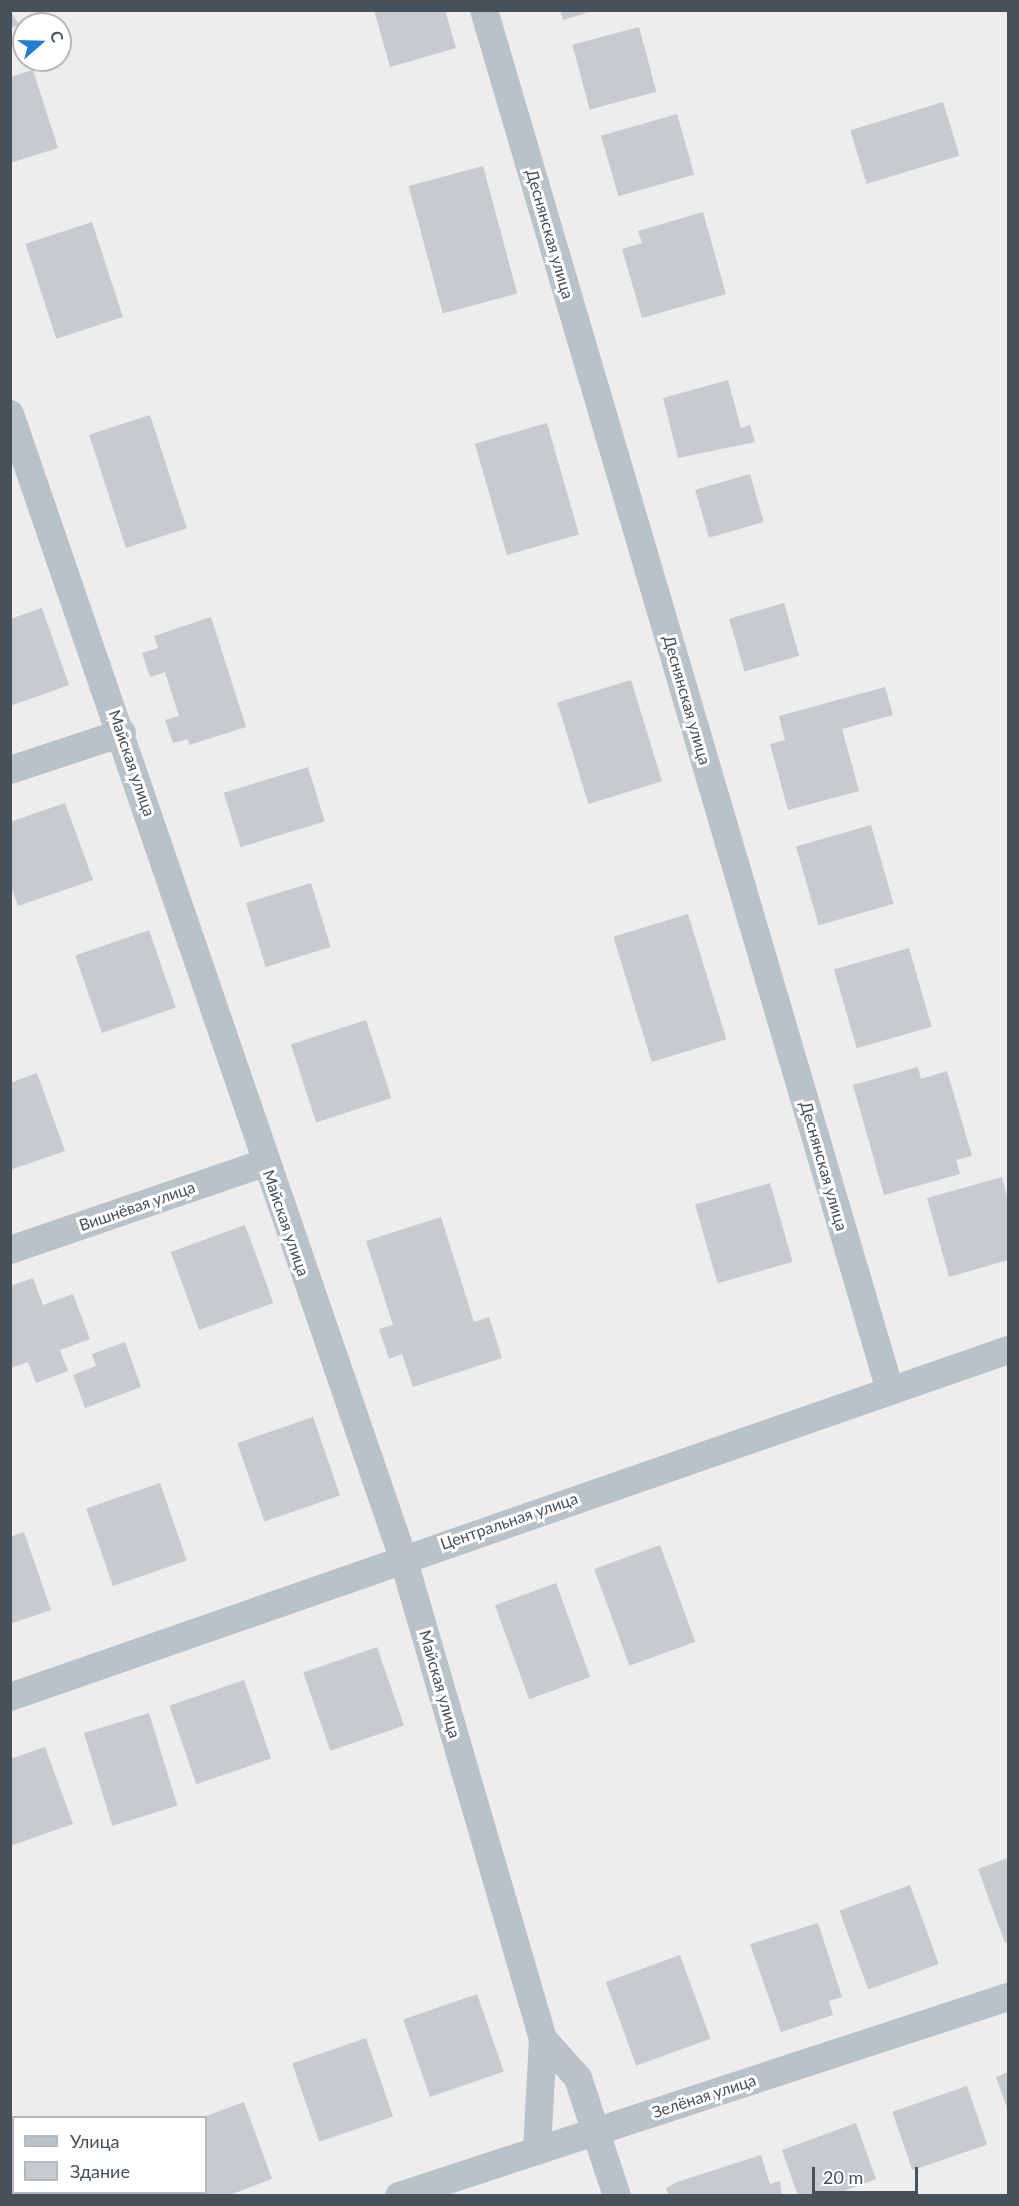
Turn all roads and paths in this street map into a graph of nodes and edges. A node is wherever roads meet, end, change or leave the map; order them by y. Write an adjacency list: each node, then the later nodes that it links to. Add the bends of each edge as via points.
1 (484, 10): 8 (street, Деснянская улица)
2 (10, 414): 3 (street, Майская улица)
3 (122, 732): 4 (street); 5 (street, Майская улица)
4 (10, 770)
5 (264, 1162): 6 (street, Вишнёвая улица); 9 (street, Майская улица)
6 (10, 1250)
7 (1008, 1350): 8 (street, Центральная улица)
8 (890, 1390): 9 (street, Центральная улица)
9 (403, 1558): 10 (street, Центральная улица); 12 (street, Майская улица)
10 (10, 1697)
11 (1008, 1997): 13 (street, Зелёная улица)
12 (543, 2039): 13 (street, via 578,2078); 14 (street)
13 (599, 2130): 14 (street, Зелёная улица); 16 (street)
14 (537, 2151): 15 (street, Зелёная улица)
15 (399, 2196)
16 (617, 2196)

